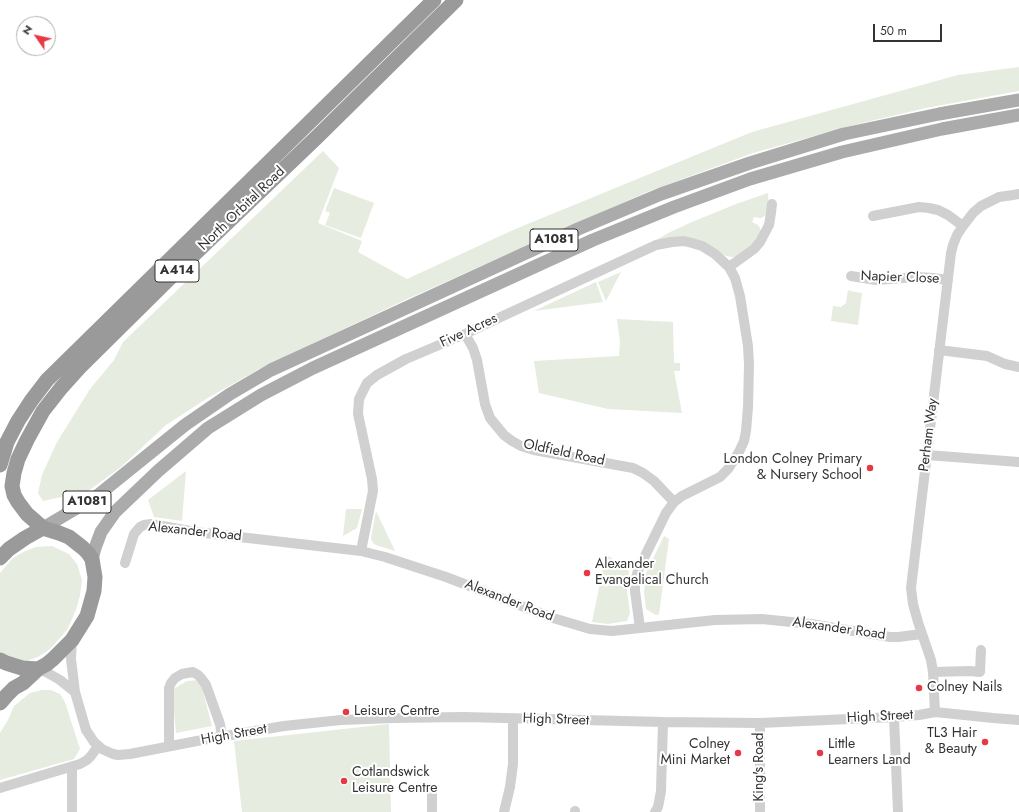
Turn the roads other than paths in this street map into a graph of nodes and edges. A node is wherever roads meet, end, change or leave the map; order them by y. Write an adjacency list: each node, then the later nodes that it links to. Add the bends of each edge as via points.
1 (434, 0): 17 (highway, North Orbital Road / A414, via 47,380 18,421 7,442)
2 (456, 0): 19 (highway, North Orbital Road / A414, via 79,368 43,411 18,459 12,486 18,502)
3 (1019, 100): 19 (main road, A1081, via 844,134 668,192 578,229 271,370 230,394 186,425 97,496)
4 (1019, 115): 22 (main road, A1081, via 942,129 842,152 750,179 593,240 313,368 260,395 208,428 158,471 115,512 101,532)
5 (1019, 194): 8 (street, Perham Way, via 999,197 981,206)
6 (772, 204): 9 (street, via 769,225 760,242)
7 (873, 216): 8 (street, via 919,207 929,208 948,215)
8 (962, 226): 11 (street, Perham Way, via 953,245)
9 (729, 267): 12 (street, Five Acres, via 702,246 684,241 656,244); 18 (street, Five Acres, via 740,296 748,346 748,407 744,441 734,461 720,477 688,492)
10 (851, 276): 11 (street, Napier Close, via 876,280 917,277)
11 (948, 280): 13 (street, Perham Way)
12 (465, 334): 18 (street, Oldfield Road, via 477,360 490,418 504,435 521,446 534,450 633,468 654,481); 20 (street, Five Acres, via 406,359 377,375 367,383 359,398 358,414 373,491)
13 (939, 350): 14 (street, via 987,356); 15 (street, Perham Way)
14 (1019, 367)
15 (926, 455): 16 (street); 25 (street, Perham Way, via 911,588)
16 (1019, 462)
17 (0, 465)
18 (674, 502): 24 (street, Five Acres, via 638,570 635,591)
19 (43, 528): 21 (highway, via 25,538); 22 (highway, via 69,537)
20 (361, 551): 23 (street, Alexander Road, via 204,533 151,524 136,530); 24 (street, Alexander Road, via 446,577 590,630 612,632)
21 (0, 558)
22 (92, 559): 26 (highway, via 94,591 86,616)
23 (125, 564)
24 (640, 628): 25 (street, Alexander Road, via 714,620 762,619 890,637)
25 (922, 634): 30 (street, Perham Way)
26 (72, 640): 29 (highway, via 53,659); 31 (street, High Street, via 71,659)
27 (981, 650): 30 (street, via 980,672)
28 (0, 660): 29 (highway, via 22,668)
29 (38, 669): 31 (street, via 60,680); 32 (highway, via 10,691)
30 (933, 672): 33 (street, Perham Way)
31 (75, 692): 40 (street, High Street, via 86,730)
32 (0, 703)
33 (935, 712): 34 (street, High Street); 36 (street, High Street)
34 (894, 717): 38 (street, High Street); 50 (street)
35 (513, 719): 37 (street, High Street); 39 (street, High Street, via 341,720); 47 (street, via 513,764)
36 (1019, 720)
37 (662, 722): 38 (street, High Street); 48 (street, via 661,791)
38 (760, 723): 49 (street, King's Road)
39 (222, 736): 41 (street, High Street); 41 (street, via 206,685 198,675 193,672 187,673 176,678 169,688)
40 (98, 746): 41 (street, High Street, via 118,755); 42 (street, via 87,760)
41 (170, 746)
42 (72, 767): 43 (street); 45 (street)
43 (0, 788)
44 (432, 790): 46 (street)
45 (72, 812)
46 (432, 812)
47 (504, 812)
48 (656, 812)
49 (760, 812)
50 (898, 812)

